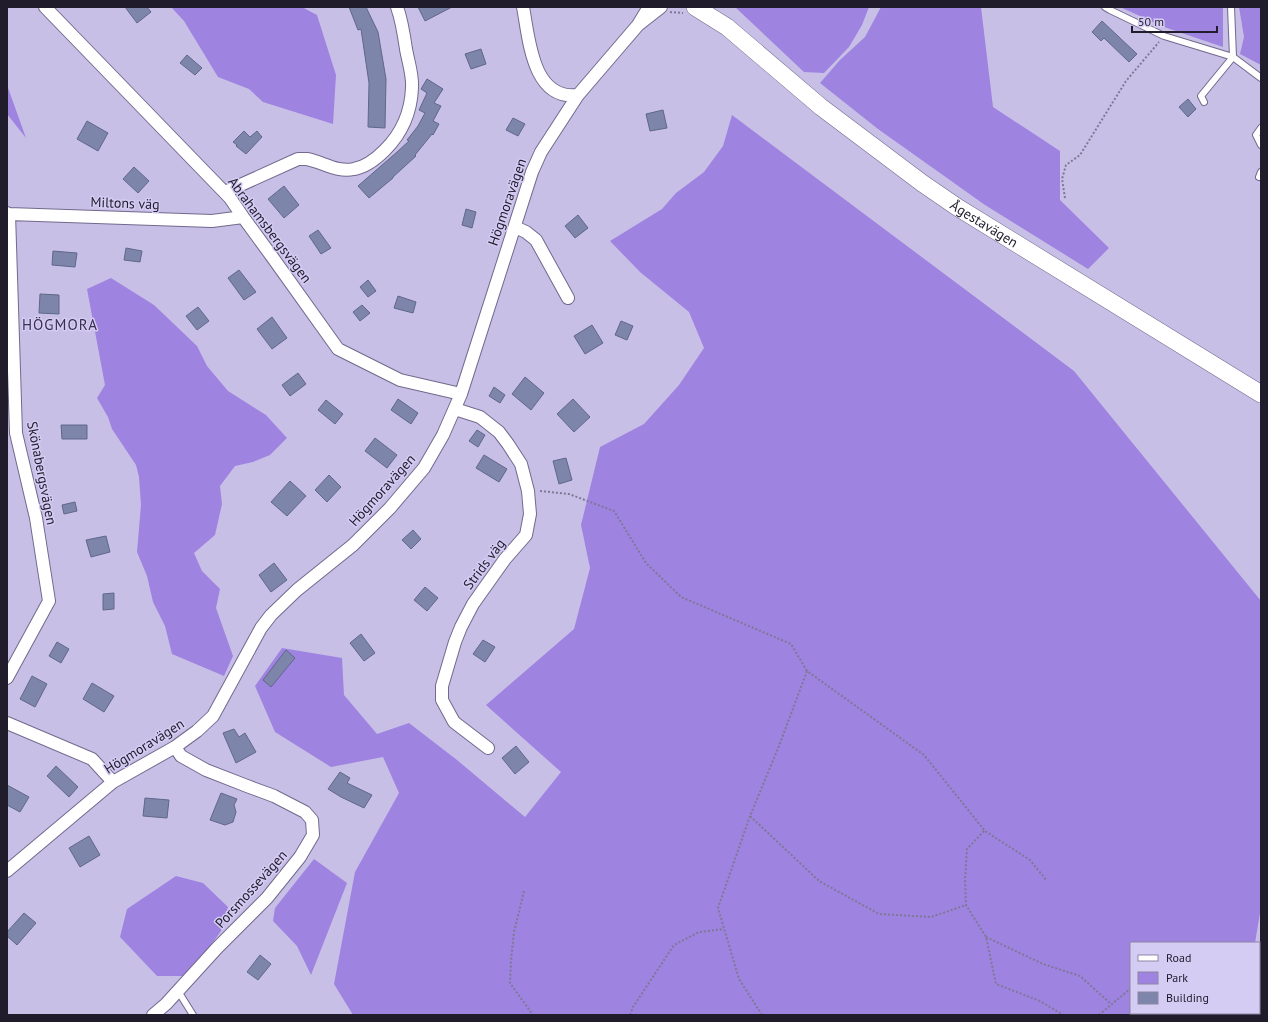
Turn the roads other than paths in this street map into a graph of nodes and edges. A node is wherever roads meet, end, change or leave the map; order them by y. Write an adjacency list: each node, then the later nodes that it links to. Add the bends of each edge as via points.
1 (45, 7): 18 (street, Abrahamsbergsvägen)
2 (397, 7): 18 (street, via 401,17 412,87 408,114 400,131 376,159 352,170 298,159)
3 (523, 7): 14 (street, via 532,56 538,72 552,90 570,96)
4 (649, 7): 10 (street, Högmoravägen)
5 (661, 7): 10 (street, Högmoravägen)
6 (695, 7): 11 (main road, Ågestavägen)
7 (712, 7): 11 (main road, Ågestavägen)
8 (1105, 7): 12 (lane, via 1164,36)
9 (1232, 7): 12 (lane)
10 (638, 25): 14 (street, Högmoravägen)
11 (727, 27): 24 (main road, Ågestavägen, via 821,107 957,207)
12 (1233, 57): 13 (lane); 15 (lane, via 1201,96)
13 (1261, 78)
14 (578, 95): 21 (street, Högmoravägen, via 541,152)
15 (1204, 102)
16 (1261, 128): 17 (lane, via 1256,135)
17 (1261, 144)
18 (225, 192): 20 (street, Abrahamsbergsvägen)
19 (8, 214): 20 (street, Miltons väg, via 212,221); 26 (street, Skönabergsvägen, via 16,433 36,518 49,601)
20 (243, 217): 23 (street, Abrahamsbergsvägen, via 338,349 400,380)
21 (515, 227): 22 (street, via 536,240); 23 (street, Högmoravägen)
22 (568, 298)
23 (461, 394): 25 (street, Högmoravägen)
24 (1261, 394)
25 (455, 409): 28 (street, Högmoravägen, via 424,468 390,508 352,546 297,590 271,615 261,628 213,716); 29 (street, Strids väg, via 480,417 498,432 521,464 528,490 530,514 526,535 505,559 473,604 455,642 442,686 442,700 454,722)
26 (7, 678)
27 (7, 723): 30 (street, via 92,759)
28 (176, 747): 30 (street, Högmoravägen); 32 (street, Porsmossevägen, via 181,756 190,762 274,796 305,812 312,820 313,835 300,857 266,898)
29 (488, 748)
30 (113, 782): 31 (street, Högmoravägen)
31 (7, 870)
32 (178, 991): 33 (street, Porsmossevägen); 34 (lane)
33 (153, 1015)
34 (193, 1015)

